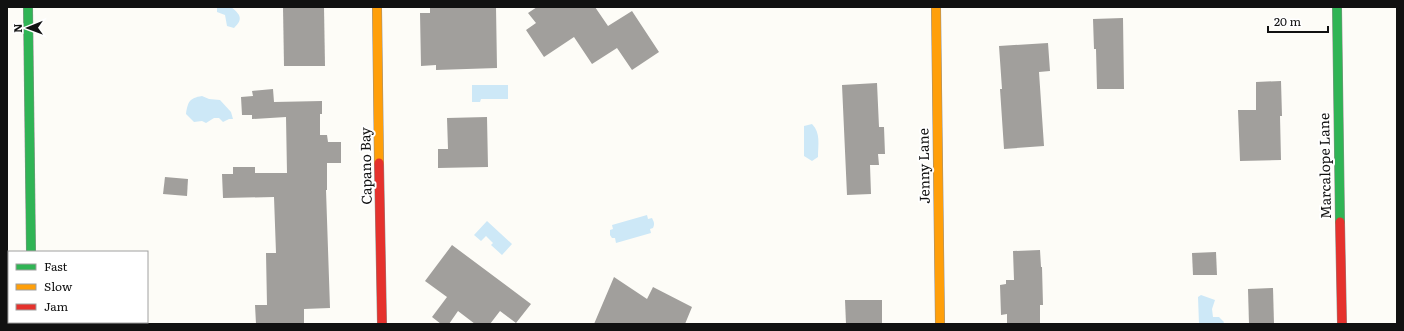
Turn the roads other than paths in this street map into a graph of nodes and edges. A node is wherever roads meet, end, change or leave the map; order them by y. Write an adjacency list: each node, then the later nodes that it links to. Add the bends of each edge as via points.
1 (28, 7): 5 (street)
2 (377, 7): 6 (street, Capano Bay)
3 (936, 7): 7 (street, Jenny Lane)
4 (1337, 7): 8 (street, Marcalope Lane)
5 (31, 251)
6 (382, 324)
7 (940, 324)
8 (1342, 324)

